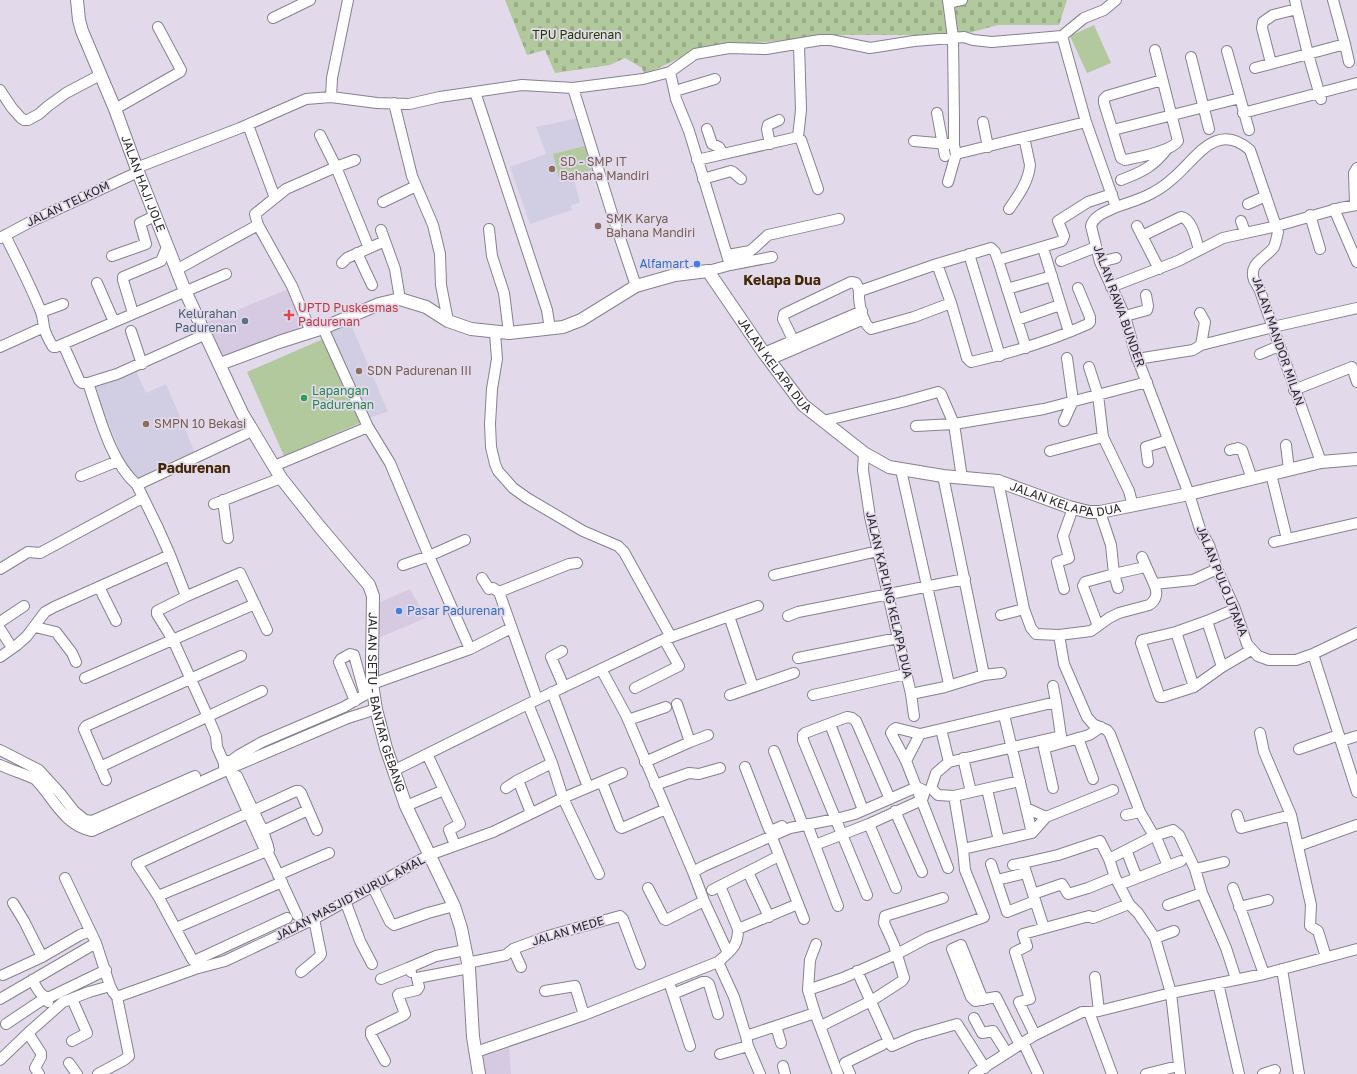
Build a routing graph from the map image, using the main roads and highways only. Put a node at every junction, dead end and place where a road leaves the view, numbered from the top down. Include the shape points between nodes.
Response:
1 (77, 0) edge
2 (220, 364) junction
3 (1357, 459) edge
4 (479, 1074) edge

1 - 2 main road, JALAN HAJI JOLE via 82,31 115,109 176,270
2 - 3 main road, JALAN KELAPA DUA via 323,328 379,304 400,299 426,307 448,321 471,329 509,333 563,327 581,320 636,286 675,275 708,271 803,405 864,453 888,467 998,482 1072,508 1100,512 1189,494 1321,462
2 - 4 main road, JALAN SETU - BANTAR GEBANG via 252,431 281,478 369,586 373,596 368,688 406,806 454,906 461,928 468,965

